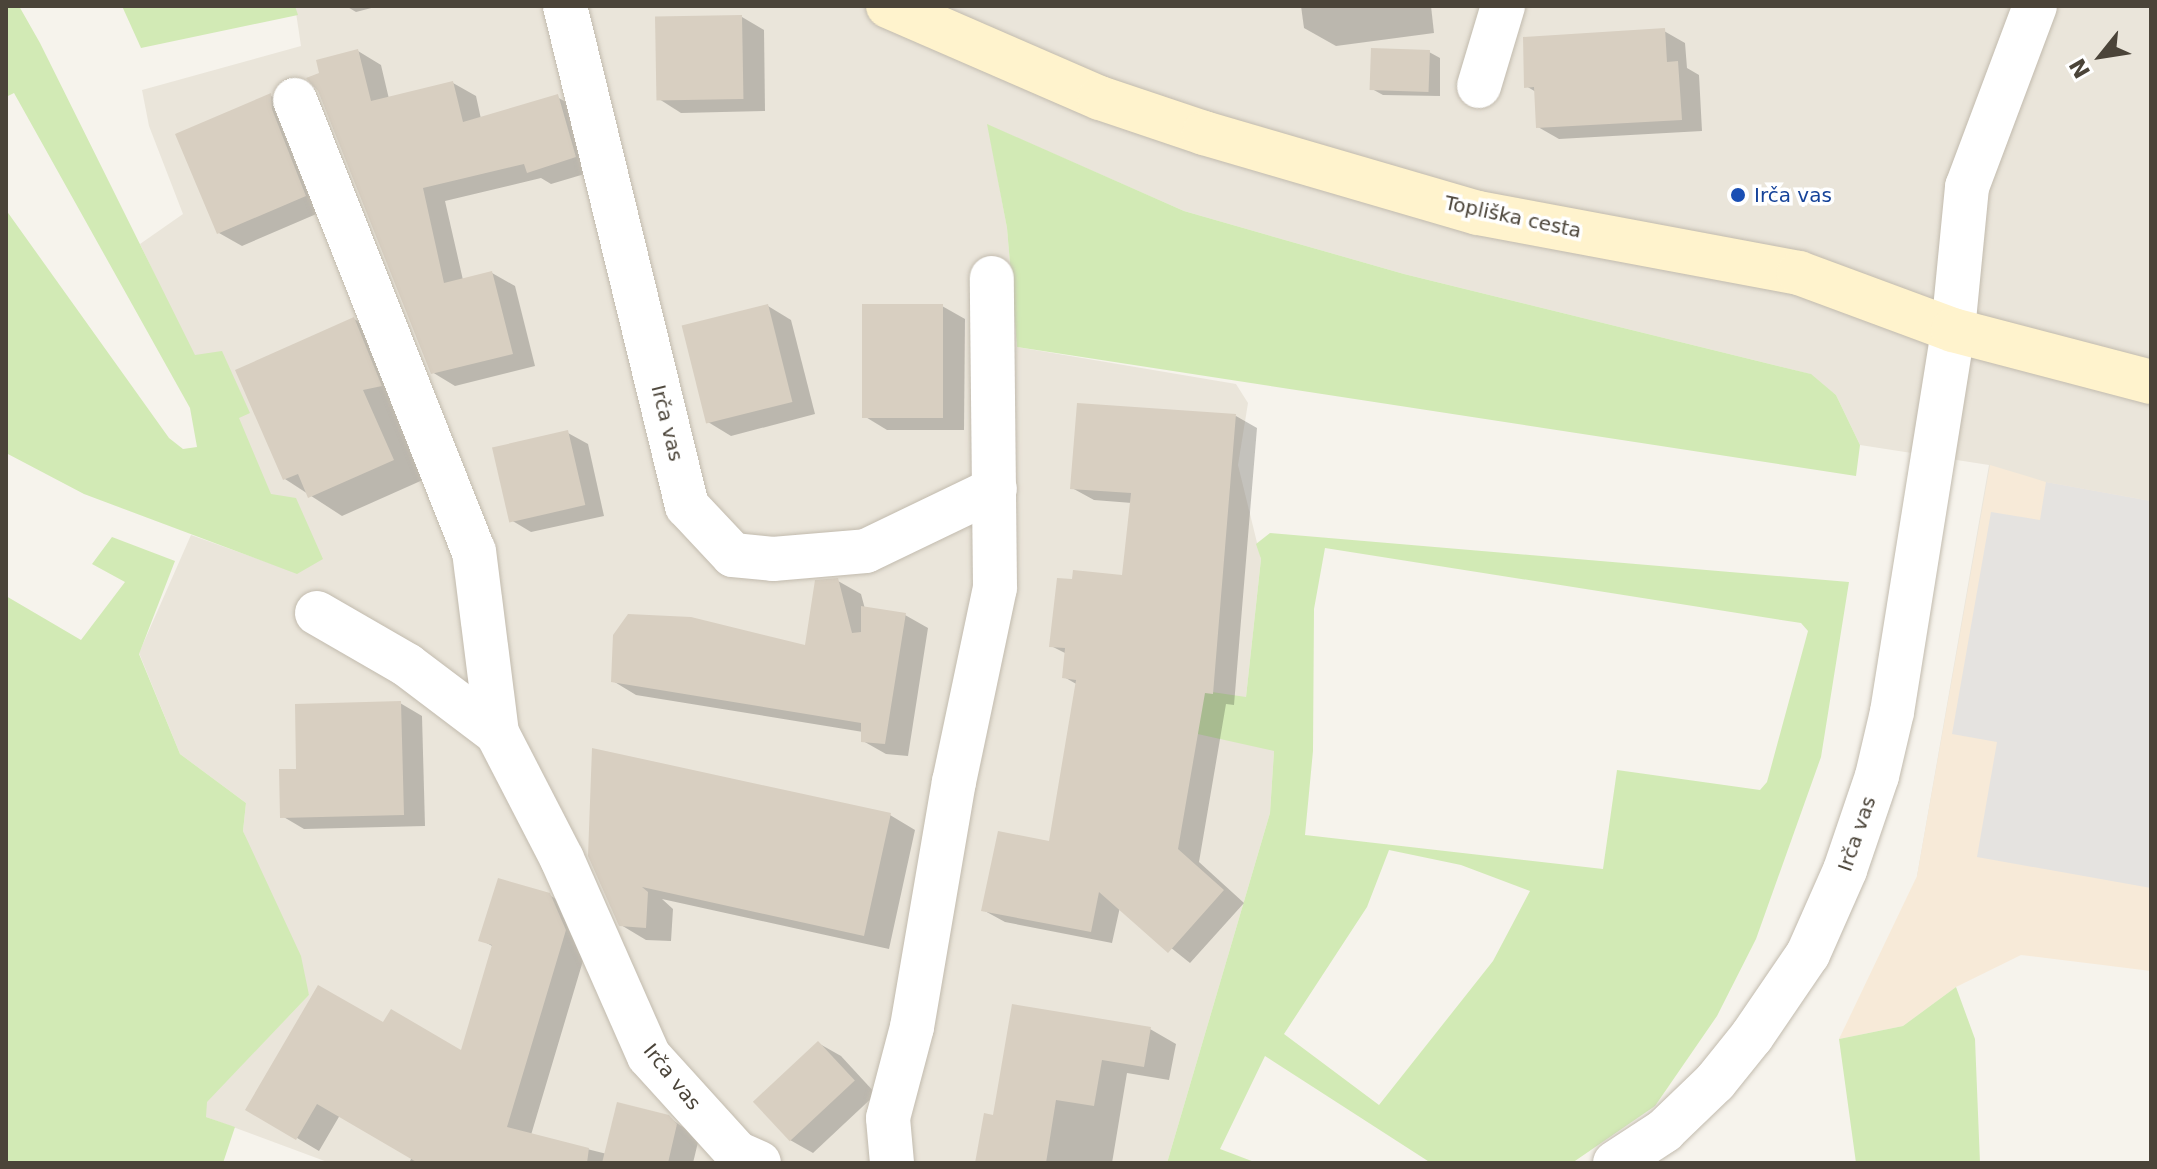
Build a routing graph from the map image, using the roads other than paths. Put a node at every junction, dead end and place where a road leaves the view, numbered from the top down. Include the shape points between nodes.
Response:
1 (565, 6) edge
2 (888, 6) edge
3 (1503, 6) edge
4 (2035, 6) edge
5 (1479, 86) dead end
6 (295, 100) dead end
7 (992, 278) dead end
8 (1953, 330) junction
9 (2151, 382) edge
10 (995, 489) junction
11 (317, 613) dead end
12 (497, 733) junction
13 (759, 1163) edge
14 (892, 1163) edge
15 (1615, 1163) edge

1 - 10 street, Irča vas via 687,506 733,555 773,559 866,551
2 - 8 main road, Topliška cesta via 1100,98 1204,133 1478,213 1799,273
3 - 5 street
4 - 8 street, Irča vas via 1967,187
6 - 12 street via 474,551
7 - 10 street
8 - 9 main road, Topliška cesta
8 - 15 street, Irča vas via 1892,712 1845,870 1808,954 1752,1036 1715,1082 1664,1131
10 - 14 street via 995,588 954,782 912,1027 888,1118
11 - 12 street, Irča vas via 407,665
12 - 13 street, Irča vas via 562,859 649,1056 737,1153

